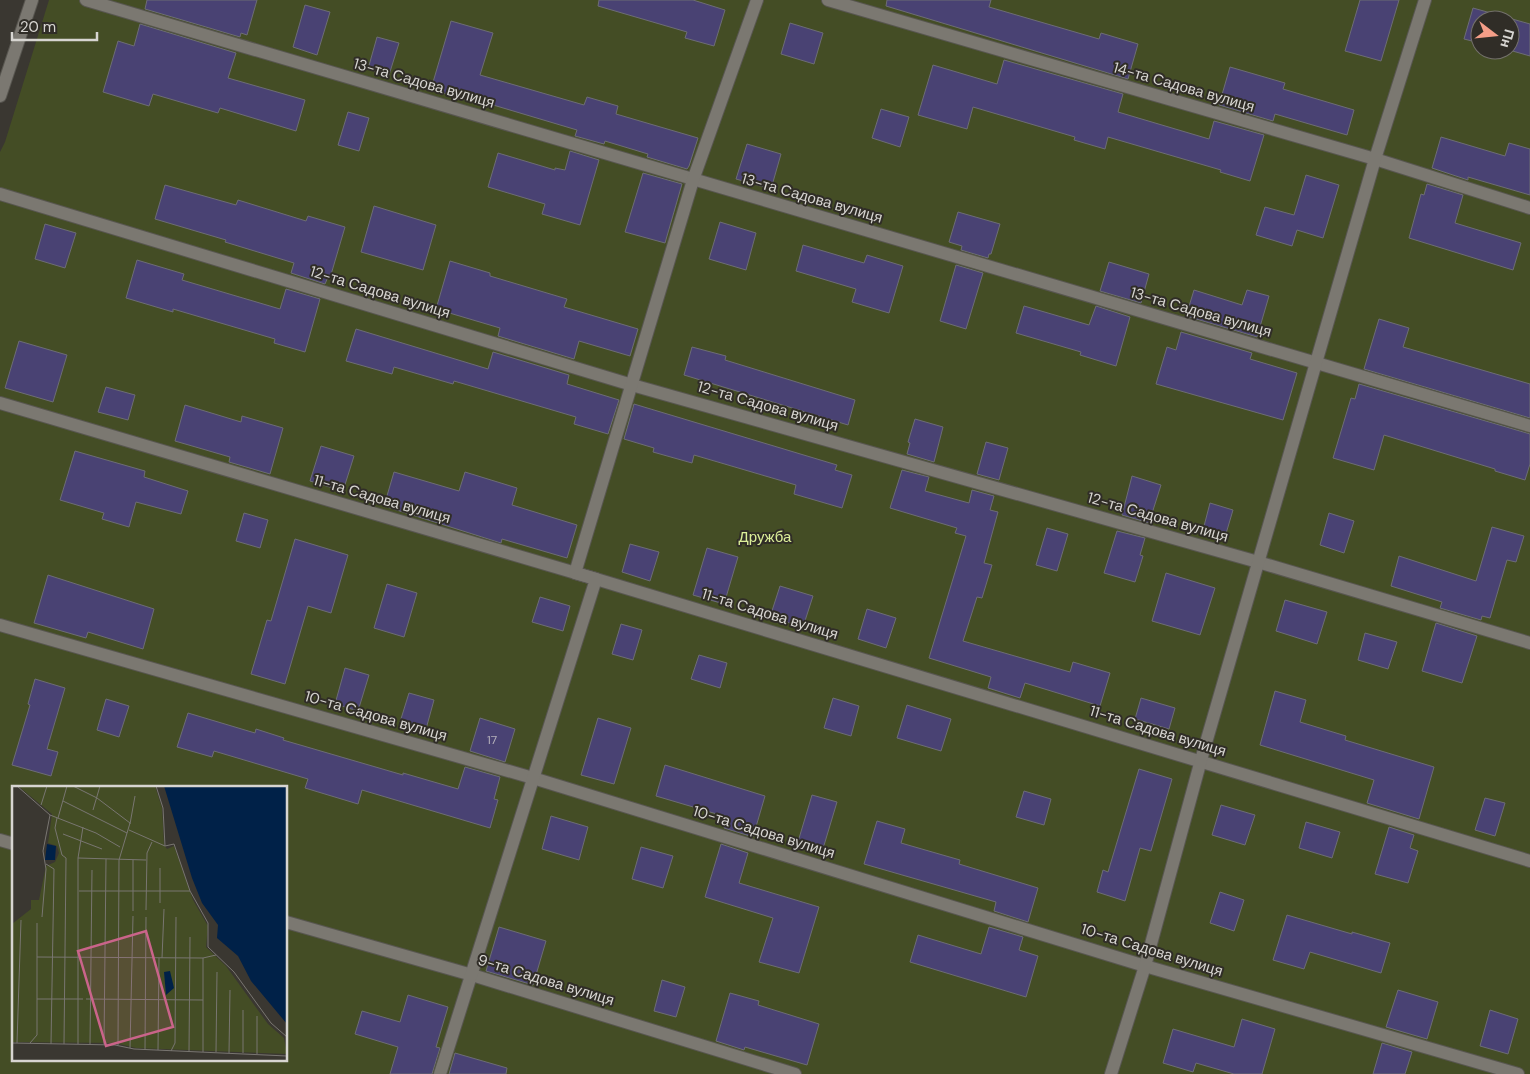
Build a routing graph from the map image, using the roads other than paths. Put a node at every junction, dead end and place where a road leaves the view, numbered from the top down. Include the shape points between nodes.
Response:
1 (32, 0) edge
2 (86, 0) edge
3 (757, 0) edge
4 (828, 0) edge
5 (1425, 0) edge
6 (0, 96) edge
7 (1374, 159) junction
8 (693, 180) junction
9 (0, 194) edge
10 (1530, 208) edge
11 (1315, 362) junction
12 (632, 385) junction
13 (0, 403) edge
14 (1530, 426) edge
15 (1258, 562) junction
16 (575, 573) junction
17 (596, 579) junction
18 (0, 624) edge
19 (1530, 643) edge
20 (1201, 760) junction
21 (533, 778) junction
22 (1530, 861) edge
23 (288, 923) edge
24 (1145, 966) junction
25 (472, 975) junction
26 (440, 1074) edge
27 (795, 1074) edge
28 (1111, 1074) edge
29 (1518, 1074) edge

1 - 6 street
2 - 8 street, 13-та Садова вулиця
3 - 8 street
4 - 7 street, 14-та Садова вулиця
5 - 7 street
7 - 10 street, 14-та Садова вулиця
7 - 11 street
8 - 11 street, 13-та Садова вулиця
8 - 12 street
9 - 12 street, 12-та Садова вулиця
11 - 14 street, 13-та Садова вулиця
11 - 15 street
12 - 15 street, 12-та Садова вулиця
12 - 16 street
13 - 16 street, 11-та Садова вулиця
15 - 19 street, 12-та Садова вулиця
15 - 20 street
16 - 17 street, 11-та Садова вулиця
17 - 20 street, 11-та Садова вулиця
17 - 21 street
18 - 21 street, 10-та Садова вулиця
20 - 22 street, 11-та Садова вулиця
20 - 24 street
21 - 24 street, 10-та Садова вулиця
21 - 25 street
23 - 25 street, 9-та Садова вулиця
24 - 28 street
24 - 29 street, 10-та Садова вулиця
25 - 26 street
25 - 27 street, 9-та Садова вулиця

